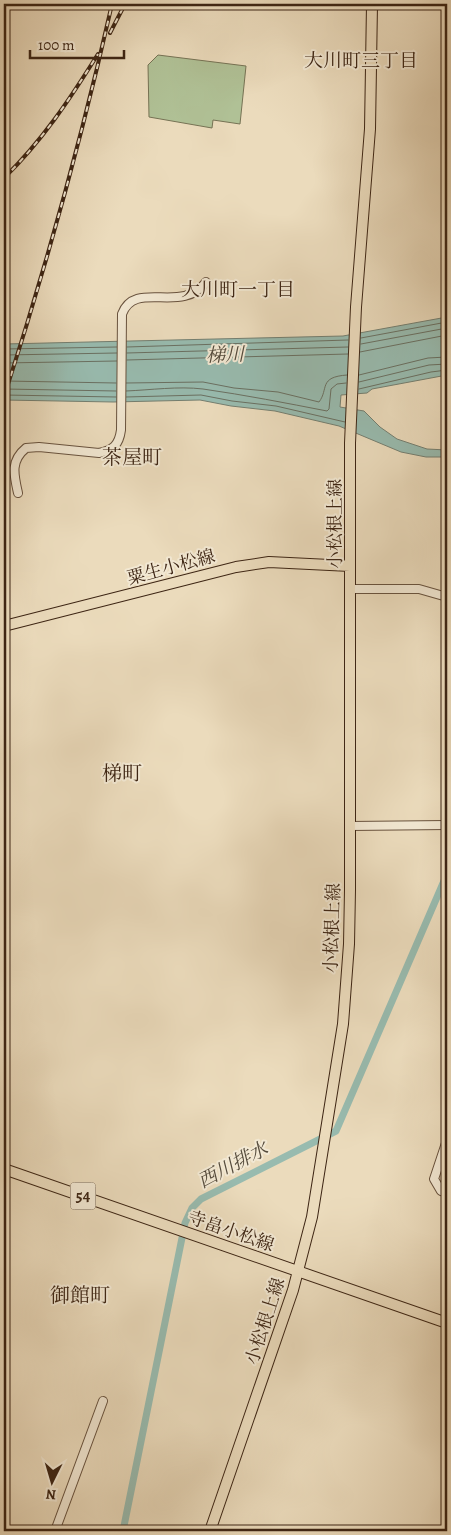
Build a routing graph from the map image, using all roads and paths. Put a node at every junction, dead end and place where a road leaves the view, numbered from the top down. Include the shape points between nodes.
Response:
1 (372, 4) edge
2 (206, 282) dead end
3 (18, 493) dead end
4 (350, 566) junction
5 (351, 589) junction
6 (447, 597) edge
7 (4, 626) edge
8 (447, 825) edge
9 (350, 826) junction
10 (447, 1140) edge
11 (4, 1169) edge
12 (447, 1194) edge
13 (298, 1272) junction
14 (447, 1322) edge
15 (103, 1401) dead end
16 (213, 1529) edge
17 (55, 1531) edge

1 - 4 main road, 小松根上線 via 370,129 356,307 350,443
2 - 3 street via 195,294 176,298 144,297 129,302 121,318 121,430 117,444 109,451 99,453 26,448 15,461
4 - 5 main road, 小松根上線
4 - 7 main road, 粟生小松線 via 269,562 236,567
5 - 6 street via 419,589
5 - 9 main road, 小松根上線
8 - 9 street
9 - 13 main road, 小松根上線 via 343,1024 312,1217
10 - 12 street via 434,1179 440,1191
11 - 13 main road, 寺畠小松線 / 54
13 - 14 main road, 寺畠小松線 / 54
13 - 16 main road, 小松根上線
15 - 17 street

